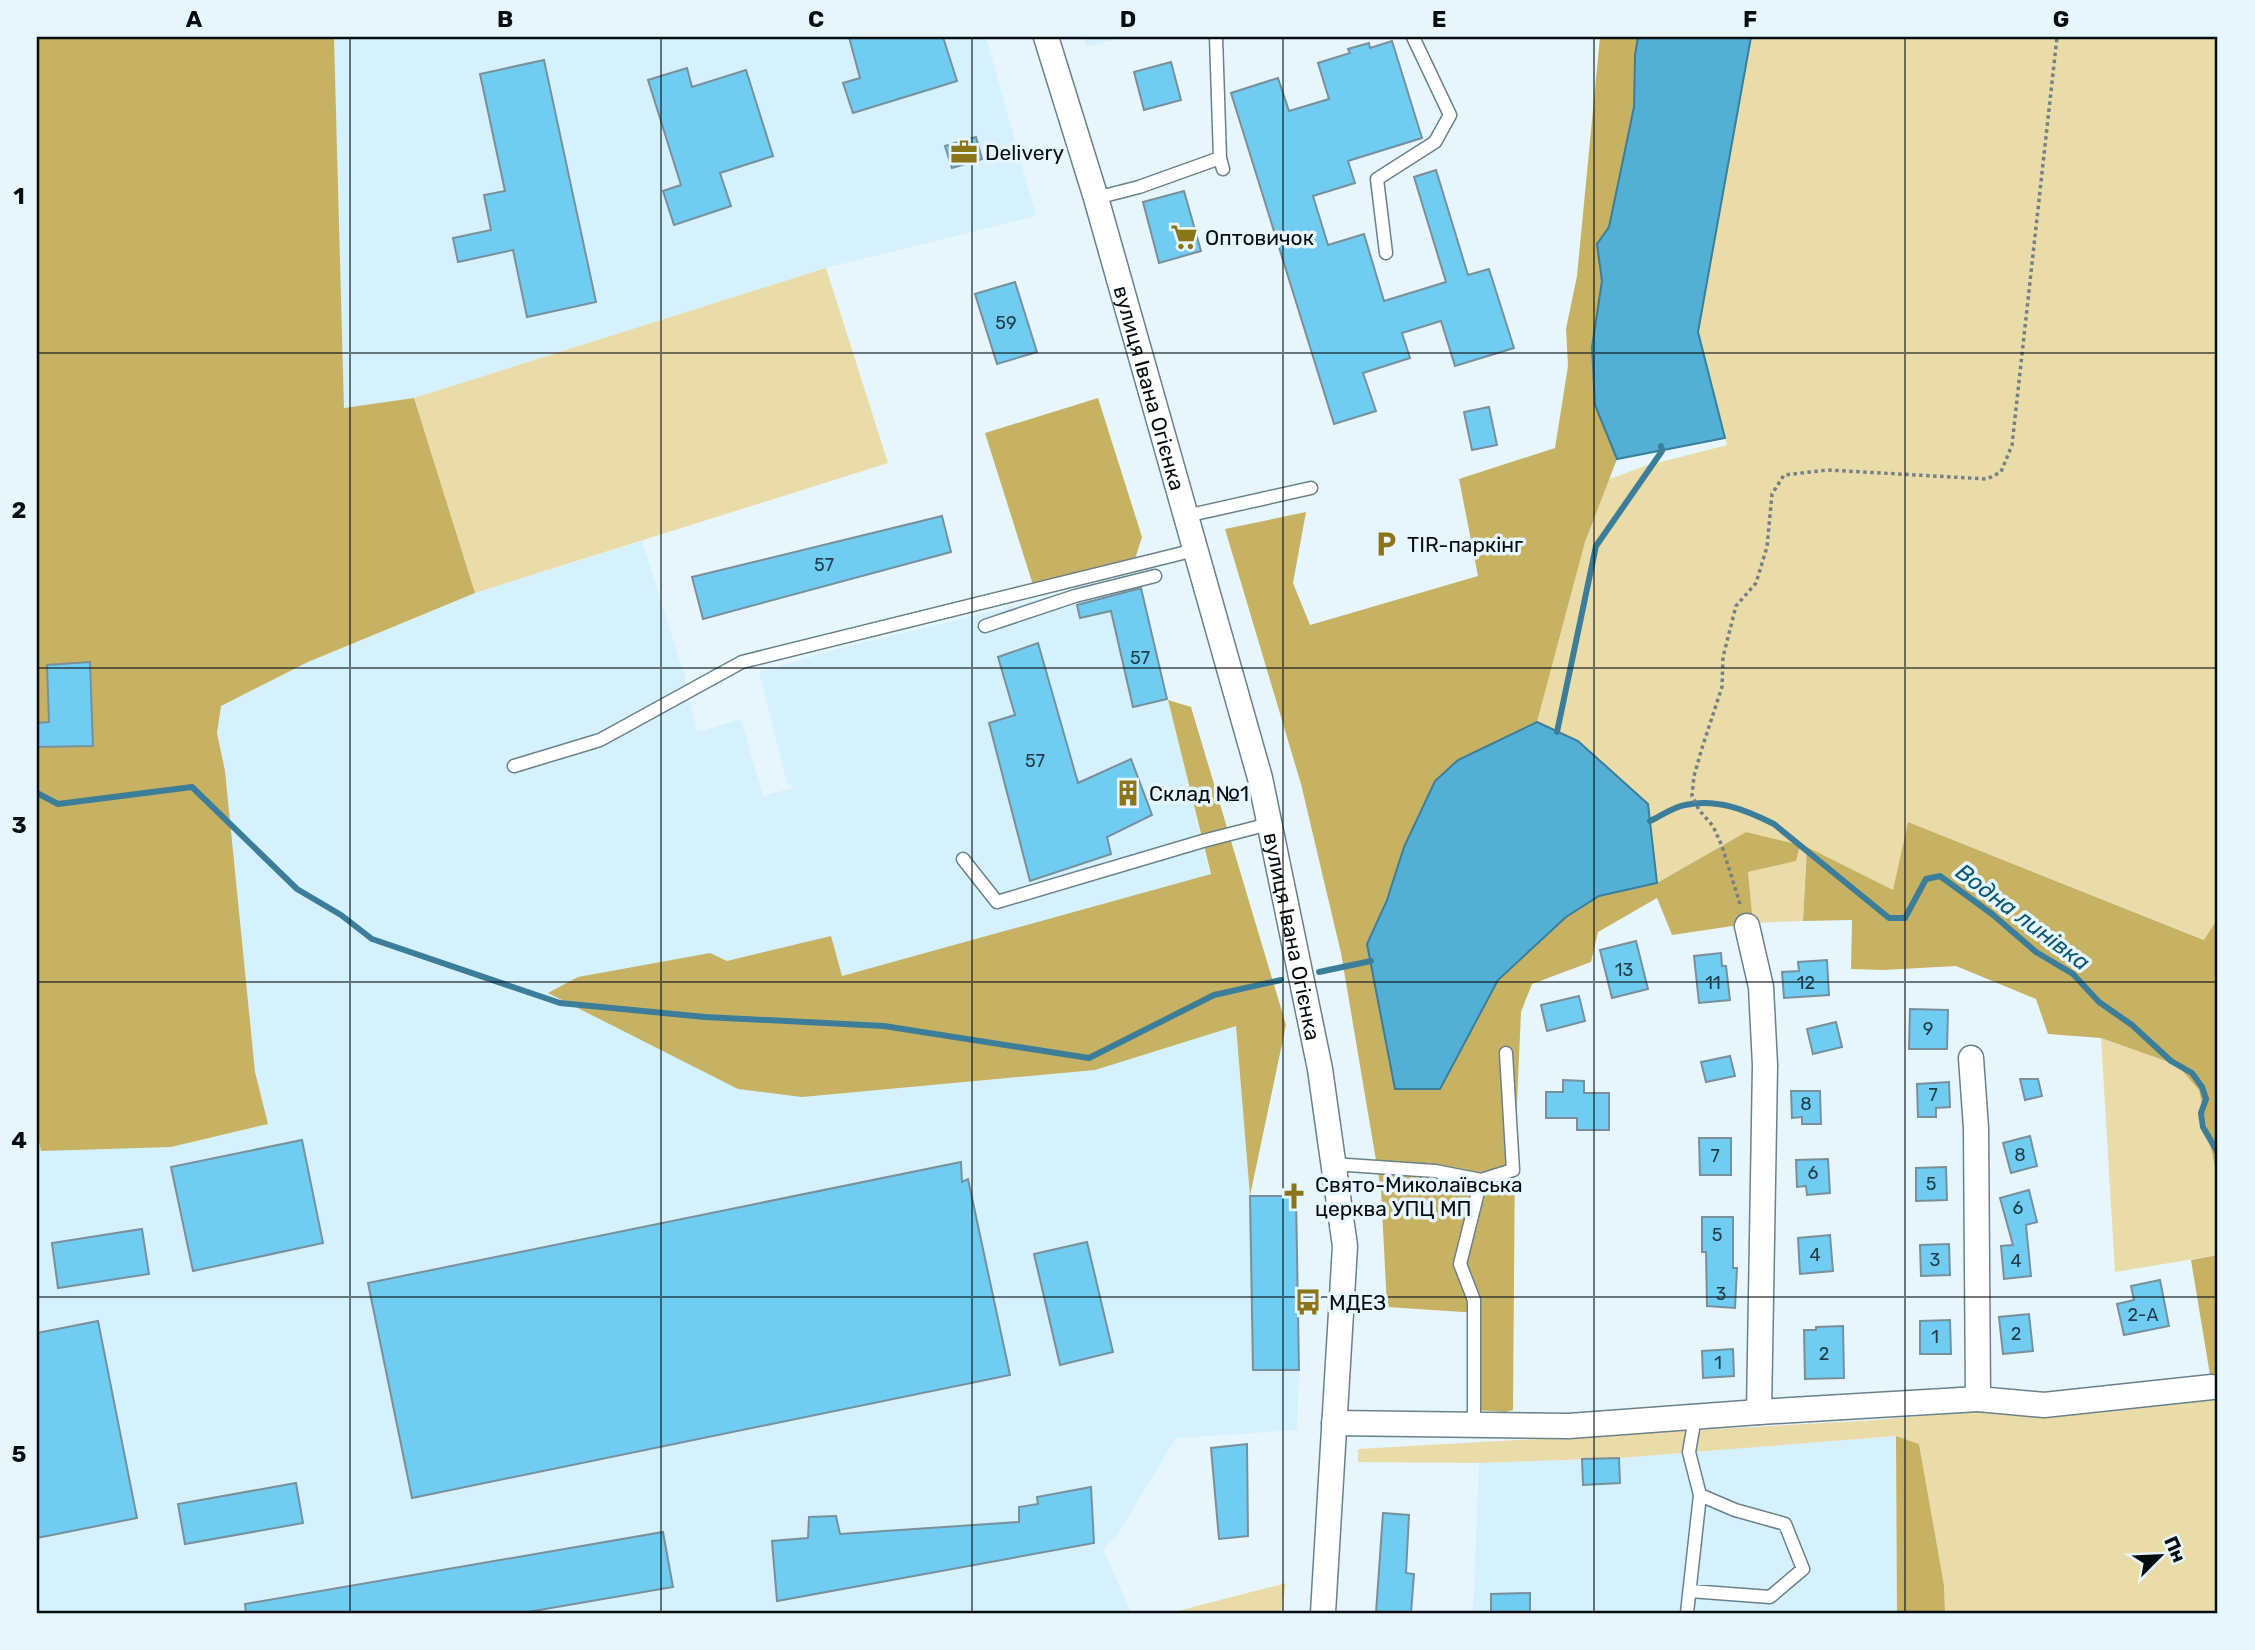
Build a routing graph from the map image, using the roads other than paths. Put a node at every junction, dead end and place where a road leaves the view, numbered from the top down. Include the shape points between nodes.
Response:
1 (1046, 37) edge
2 (1216, 37) edge
3 (1413, 37) edge
4 (1096, 198) junction
5 (1387, 253) dead end
6 (1311, 488) dead end
7 (1186, 516) junction
8 (1195, 550) junction
9 (1156, 576) dead end
10 (985, 626) dead end
11 (514, 765) dead end
12 (1269, 824) junction
13 (963, 859) dead end
14 (1747, 926) road end
15 (1506, 1053) dead end
16 (1971, 1058) dead end
17 (1333, 1164) junction
18 (1481, 1180) junction
19 (2212, 1387) dead end
20 (1978, 1399) junction
21 (1759, 1412) junction
22 (1695, 1418) junction
23 (1334, 1423) junction
24 (1474, 1425) junction
25 (1700, 1495) junction
26 (1690, 1591) junction
27 (1323, 1613) edge
28 (1687, 1613) edge

1 - 4 street, вулиця Івана Огієнка
2 - 4 lane via 1222,164
3 - 5 lane via 1450,115 1435,142 1377,179
4 - 7 street, вулиця Івана Огієнка
6 - 7 lane
7 - 8 street, вулиця Івана Огієнка
8 - 11 lane via 742,662 600,740
8 - 12 street, вулиця Івана Огієнка
9 - 10 lane via 1075,596
12 - 13 lane via 996,902
12 - 17 street, вулиця Івана Огієнка via 1320,1069
14 - 21 street via 1761,987 1765,1065
15 - 18 lane via 1513,1170
16 - 20 street via 1976,1128
17 - 18 lane via 1435,1171
17 - 23 street, вулиця Івана Огієнка via 1345,1246
18 - 24 lane via 1460,1264 1474,1300
19 - 20 street via 2043,1405
20 - 21 street
21 - 22 street
22 - 24 street via 1569,1426
22 - 25 lane via 1689,1452
23 - 24 street
23 - 27 street, вулиця Івана Огієнка
25 - 26 lane
25 - 26 lane via 1785,1524 1803,1569 1770,1597
26 - 28 lane

